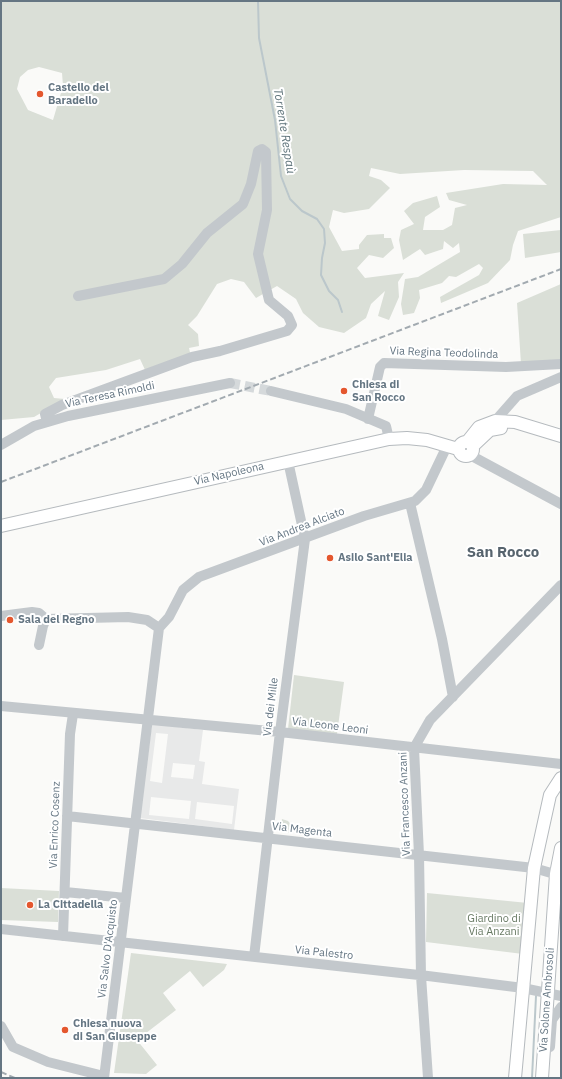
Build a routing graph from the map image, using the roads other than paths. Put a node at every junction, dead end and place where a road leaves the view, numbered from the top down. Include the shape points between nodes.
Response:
1 (78, 296) dead end
2 (561, 364) edge
3 (561, 377) edge
4 (230, 383) tunnel mouth
5 (271, 391) tunnel mouth
6 (368, 418) junction
7 (495, 421) junction
8 (47, 422) junction
9 (561, 436) edge
10 (389, 439) junction
11 (561, 443) edge
12 (1, 444) edge
13 (465, 449) junction
14 (288, 461) junction
15 (410, 503) junction
16 (561, 504) edge
17 (1, 526) edge
18 (305, 539) junction
19 (561, 585) edge
20 (1, 616) edge
21 (46, 619) junction
22 (159, 628) junction
23 (39, 645) dead end
24 (453, 697) junction
25 (1, 706) edge
26 (49, 711) junction
27 (73, 714) junction
28 (148, 719) junction
29 (280, 732) junction
30 (70, 734) junction
31 (414, 748) junction
32 (561, 764) edge
33 (561, 778) edge
34 (67, 816) junction
35 (136, 824) junction
36 (269, 837) junction
37 (561, 848) edge
38 (419, 855) junction
39 (534, 868) junction
40 (558, 875) edge
41 (65, 892) junction
42 (126, 898) junction
43 (1, 929) edge
44 (63, 936) junction
45 (122, 944) junction
46 (254, 957) junction
47 (421, 976) junction
48 (526, 988) junction
49 (544, 992) junction
50 (561, 996) edge
51 (561, 1007) edge
52 (1, 1026) edge
53 (104, 1077) edge
54 (428, 1078) edge
55 (515, 1078) edge
56 (543, 1078) edge

1 - 8 street via 164,279 182,264 207,233 243,204 251,184 258,151 262,149 266,152 266,210 258,254 270,300 288,316 292,325 287,331 220,352 192,357 62,405 45,414
2 - 6 street, Via Regina Teodolinda via 506,367 384,363 380,367
3 - 7 street via 517,396
4 - 8 street, Via Teresa Rimoldi
5 - 6 street via 346,409
6 - 10 street via 386,426
7 - 9 main road via 515,422
7 - 13 main road via 479,427
8 - 12 street, Via Teresa Rimoldi via 34,426
10 - 13 main road, Via Napoleona via 427,440
10 - 14 main road, Via Napoleona
11 - 13 main road via 534,434 500,428 490,430
13 - 15 street, Via Andrea Alciato via 423,495
13 - 16 street
14 - 17 main road, Via Napoleona
14 - 18 street, Via dei Mille
15 - 18 street, Via Andrea Alciato via 364,516
15 - 24 street
18 - 22 street, Via Andrea Alciato via 193,580 183,590 169,617
18 - 29 street, Via dei Mille
19 - 24 street, Via Francesco Anzani
20 - 21 street via 32,612 39,613
21 - 22 street via 128,617 146,620
21 - 23 street
22 - 28 street, Via Salvo D'Acquisto
24 - 31 street, Via Francesco Anzani via 430,720
25 - 26 street, Via Leone Leoni
26 - 27 street, Via Leone Leoni
26 - 30 street via 64,722
27 - 28 street, Via Leone Leoni
27 - 30 street, Via Enrico Cosenz
28 - 29 street, Via Leone Leoni
28 - 35 street, Via Salvo D'Acquisto
29 - 31 street, Via Leone Leoni
29 - 36 street, Via dei Mille
30 - 34 street, Via Enrico Cosenz
31 - 32 street, Via Leone Leoni
31 - 38 street, Via Francesco Anzani
33 - 39 main road via 550,795
34 - 35 street, Via Magenta
34 - 41 street, Via Enrico Cosenz
35 - 36 street, Via Magenta
35 - 42 street, Via Salvo D'Acquisto
36 - 38 street, Via Magenta via 344,842
36 - 46 street, Via dei Mille
37 - 40 main road, Via Solone Ambrosoli
38 - 39 street, Via Magenta
38 - 47 street, Via Francesco Anzani
39 - 40 street, Via Magenta
39 - 48 main road
40 - 49 main road, Via Solone Ambrosoli
41 - 42 street
41 - 44 street, Via Enrico Cosenz
42 - 45 street, Via Salvo D'Acquisto
43 - 44 street, Via Palestro
44 - 45 street, Via Palestro
45 - 46 street, Via Palestro
45 - 53 street, Via Salvo D'Acquisto
46 - 47 street, Via Palestro
47 - 48 street, Via Palestro
47 - 54 street, Via Francesco Anzani
48 - 49 street, Via Palestro
48 - 55 main road
49 - 50 street, Via Palestro
49 - 56 main road, Via Solone Ambrosoli
51 - 56 street via 552,1020 547,1073
52 - 53 street via 13,1047 48,1062

